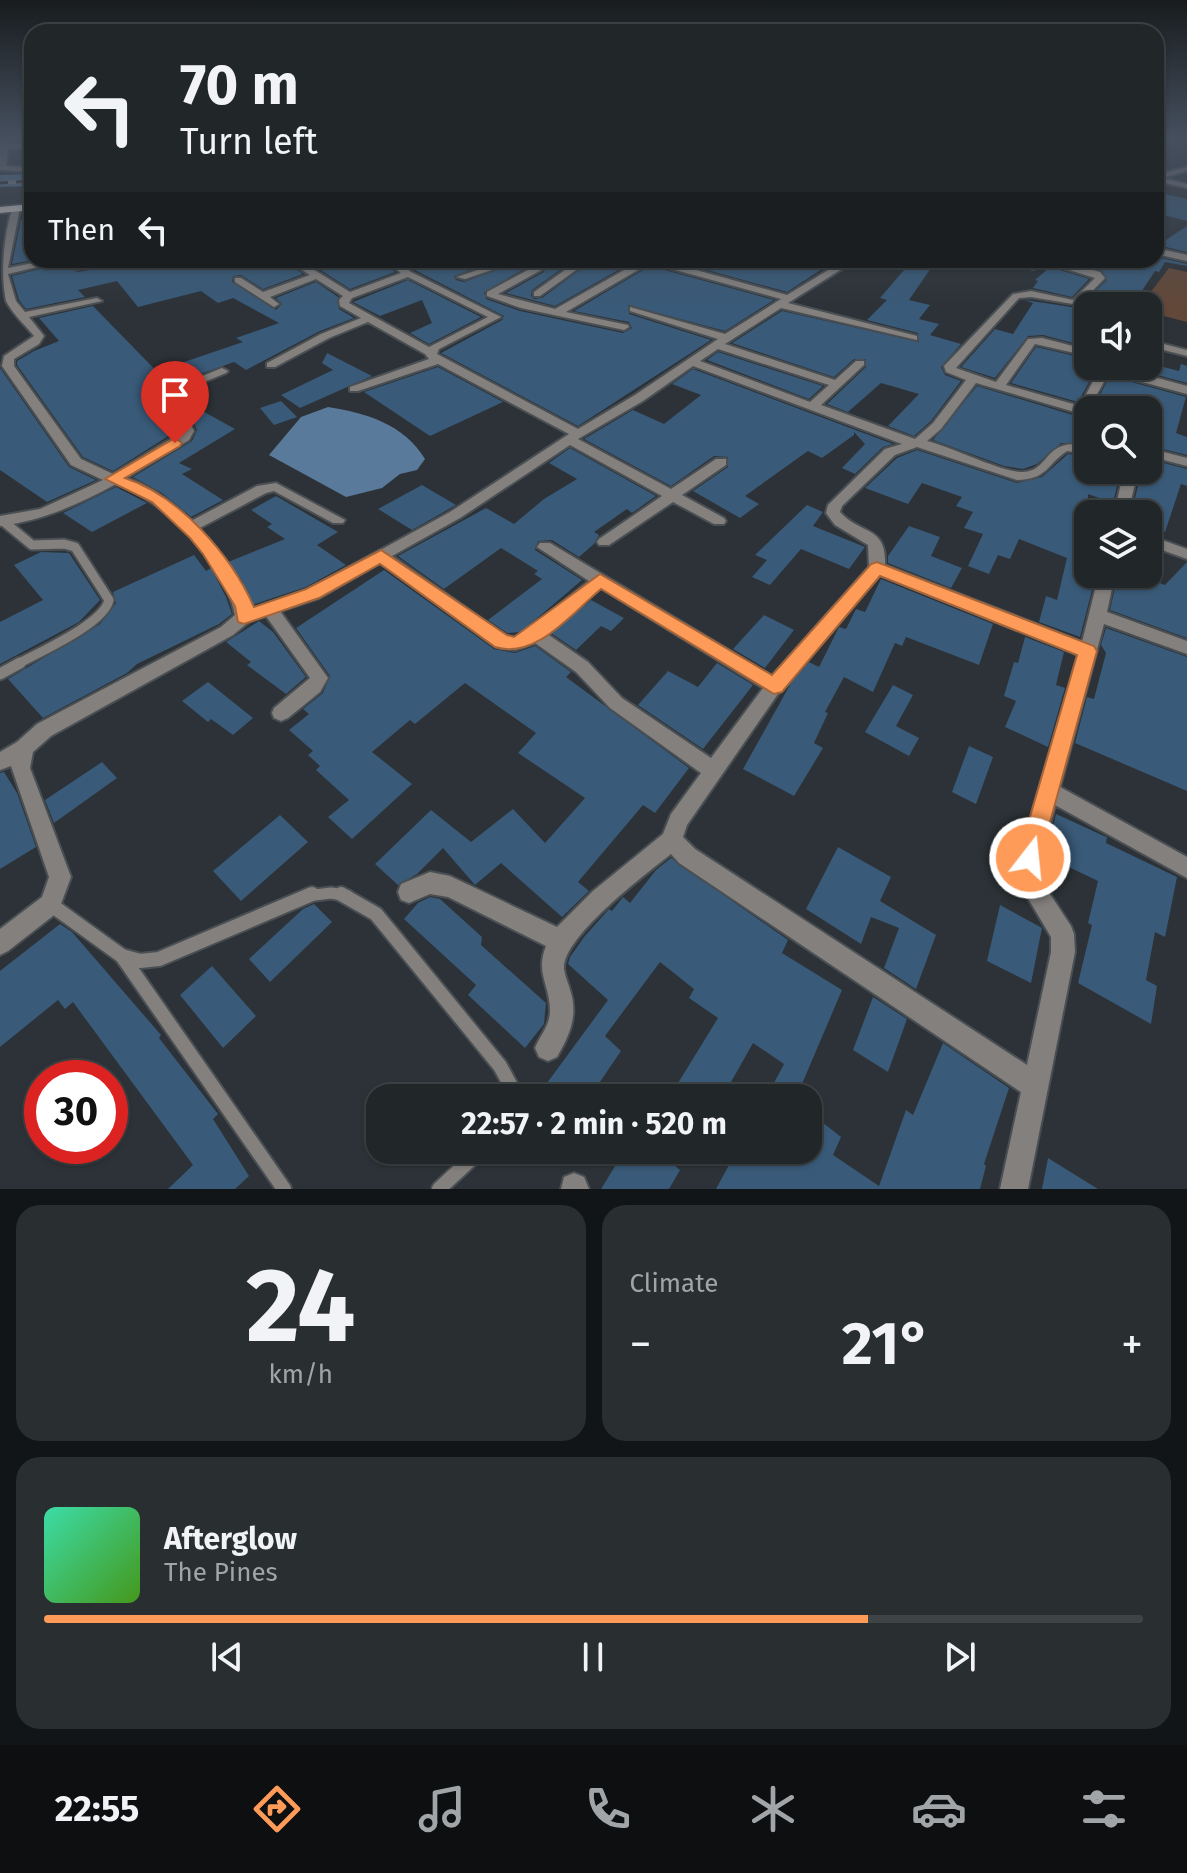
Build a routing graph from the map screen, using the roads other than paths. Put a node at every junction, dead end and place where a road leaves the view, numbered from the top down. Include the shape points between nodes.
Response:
1 (16, 208) edge
2 (1164, 253) edge
3 (1187, 258) edge
4 (24, 268) edge
5 (304, 268) edge
6 (400, 268) edge
7 (491, 268) edge
8 (538, 268) edge
9 (543, 268) edge
10 (573, 268) edge
11 (636, 268) edge
12 (684, 268) edge
13 (838, 268) edge
14 (1077, 268) edge
15 (3, 272) junction
16 (408, 274) junction
17 (563, 275) junction
18 (317, 276) junction
19 (462, 277) dead end
20 (238, 280) dead end
21 (537, 294) dead end
22 (262, 296) junction
23 (349, 296) junction
24 (97, 301) dead end
25 (783, 301) junction
26 (6, 302) edge
27 (274, 304) dead end
28 (634, 309) dead end
29 (558, 312) junction
30 (25, 315) junction
31 (369, 318) junction
32 (624, 327) dead end
33 (913, 338) dead end
34 (722, 341) junction
35 (1162, 347) edge
36 (1074, 350) edge
37 (1187, 353) edge
38 (434, 356) junction
39 (4, 360) edge
40 (693, 362) junction
41 (860, 363) dead end
42 (271, 365) dead end
43 (222, 371) dead end
44 (973, 379) junction
45 (1152, 380) edge
46 (837, 384) junction
47 (1000, 385) junction
48 (354, 389) dead end
49 (1187, 390) edge
50 (814, 405) junction
51 (1074, 412) edge
52 (574, 437) junction
53 (919, 442) junction
54 (1074, 446) edge
55 (1162, 456) edge
56 (721, 462) dead end
57 (1187, 462) edge
58 (113, 479) junction
59 (672, 496) junction
60 (338, 520) dead end
61 (2, 521) edge
62 (719, 521) dead end
63 (189, 528) junction
64 (604, 542) dead end
65 (1162, 545) edge
66 (545, 547) dead end
67 (1187, 554) edge
68 (381, 556) junction
69 (877, 568) junction
70 (600, 580) junction
71 (1104, 588) edge
72 (271, 610) junction
73 (1098, 615) junction
74 (244, 617) junction
75 (535, 634) junction
76 (1187, 648) edge
77 (1087, 651) junction
78 (0, 674) edge
79 (774, 686) junction
80 (281, 713) dead end
81 (24, 748) junction
82 (0, 762) edge
83 (714, 771) junction
84 (1049, 791) junction
85 (672, 840) junction
86 (1187, 868) edge
87 (409, 892) dead end
88 (50, 904) junction
89 (561, 941) junction
90 (0, 943) edge
91 (122, 956) junction
92 (548, 1048) dead end
93 (510, 1084) edge
94 (1034, 1085) junction
95 (466, 1164) edge
96 (284, 1189) edge
97 (439, 1189) edge
98 (1014, 1189) edge

1 - 15 street
2 - 3 street
4 - 15 street
5 - 18 street
6 - 16 street
7 - 19 street
8 - 29 street via 490,294
9 - 17 street
10 - 17 street
11 - 29 street
12 - 25 street
13 - 25 street
14 - 44 street via 1100,278 1075,303 1035,293 1016,296 950,366
15 - 26 street
16 - 23 street
16 - 38 street via 496,317
17 - 21 street
18 - 22 street
18 - 23 street
20 - 22 street
22 - 27 street
23 - 31 street via 344,304
24 - 30 street
25 - 33 street
25 - 34 street
26 - 30 street
28 - 34 street
29 - 32 street
30 - 39 street via 39,336
31 - 38 street
31 - 42 street
34 - 40 street
34 - 46 street
35 - 37 street
36 - 47 street via 1032,341
38 - 48 street
38 - 52 street
39 - 58 street via 76,462 90,473
40 - 50 street
40 - 52 street
41 - 46 street
43 - 58 street via 172,391 188,431
44 - 47 street
44 - 53 street
45 - 49 street
46 - 50 street
47 - 51 street
50 - 53 street
52 - 59 street
52 - 68 street via 476,503
53 - 54 street via 1029,477 1039,474 1060,447
53 - 69 street via 890,452 835,505 837,520 876,542
55 - 57 street
56 - 59 street
58 - 61 street via 24,520
58 - 63 street via 158,498
59 - 62 street
59 - 64 street
60 - 63 street via 276,487 262,489
61 - 78 lane via 32,545 75,547 109,600 107,610 95,620
63 - 74 street via 210,550 244,605
65 - 67 street
66 - 70 street
68 - 72 street via 313,594
68 - 75 street via 502,642 515,644
69 - 77 street
69 - 79 street
70 - 75 street
70 - 79 street
71 - 73 street
72 - 74 street
72 - 80 street via 319,678
73 - 76 street
73 - 77 street
74 - 81 street via 44,730
75 - 83 street via 582,667 616,703
77 - 84 street
79 - 83 street
81 - 82 street
81 - 88 street via 20,768 60,877
83 - 85 street via 678,821
84 - 86 street
84 - 94 street via 1027,878 1063,934 1063,952
85 - 89 street via 587,911
85 - 94 street via 687,856
87 - 89 street via 430,883 450,887
88 - 90 street
88 - 91 lane
89 - 92 street via 551,966 564,1009
91 - 93 lane via 159,959 311,894 337,891 357,898 376,914
91 - 96 lane
94 - 98 street
95 - 97 lane

